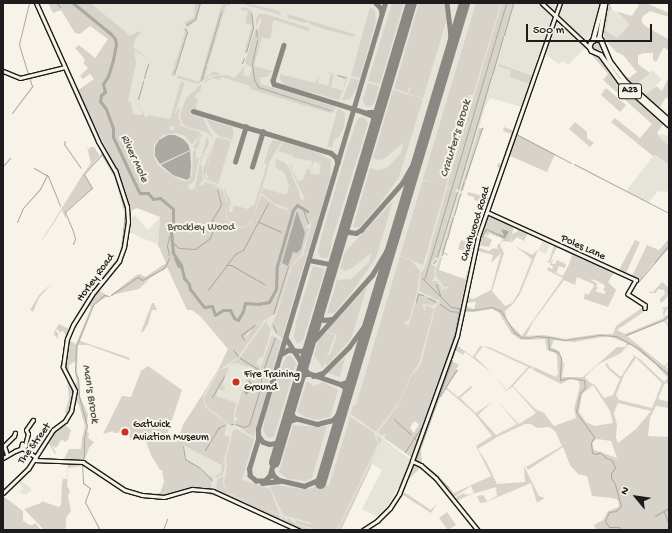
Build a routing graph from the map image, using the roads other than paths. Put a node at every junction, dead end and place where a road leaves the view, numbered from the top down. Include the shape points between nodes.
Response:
1 (36, 3) edge
2 (542, 3) edge
3 (560, 3) edge
4 (604, 3) edge
5 (556, 15) junction
6 (592, 42) junction
7 (585, 43) junction
8 (603, 44) junction
9 (591, 50) junction
10 (596, 53) junction
11 (65, 68) junction
12 (3, 70) edge
13 (669, 120) edge
14 (669, 125) edge
15 (487, 212) junction
16 (645, 308) dead end
17 (33, 420) dead end
18 (63, 422) joint
19 (15, 433) dead end
20 (25, 447) junction
21 (7, 455) junction
22 (3, 458) edge
23 (35, 459) junction
24 (412, 461) junction
25 (3, 493) edge
26 (298, 530) edge
27 (363, 530) edge
28 (478, 530) edge

1 - 11 street, Horley Road
2 - 5 street
3 - 5 street, Charlwood Road
4 - 6 main road, A23
4 - 8 main road, A23 via 600,34
5 - 7 street
5 - 15 street, Charlwood Road
6 - 7 street
6 - 8 main road via 598,40
6 - 9 main road
7 - 9 street
8 - 10 main road via 601,51
8 - 13 main road, A23 via 610,61 620,75
9 - 10 main road
10 - 14 main road, A23 via 601,55 620,81
11 - 12 street via 20,78
11 - 18 street, Horley Road via 99,144 115,171 128,216 122,256 80,314 67,340 63,369 76,397 72,411
15 - 16 street, Poles Lane via 636,280 628,294 645,305
15 - 24 street, Charlwood Road via 476,246 454,346
17 - 20 street via 26,428 28,434
18 - 23 street, The Street via 53,430
19 - 21 street via 3,448
20 - 21 street
20 - 23 street
21 - 22 street
23 - 25 street, The Street
23 - 26 street via 83,462 124,490 142,495 162,497 191,490 213,491
24 - 27 street, Charlwood Road via 390,509 378,521
24 - 28 street via 436,478

